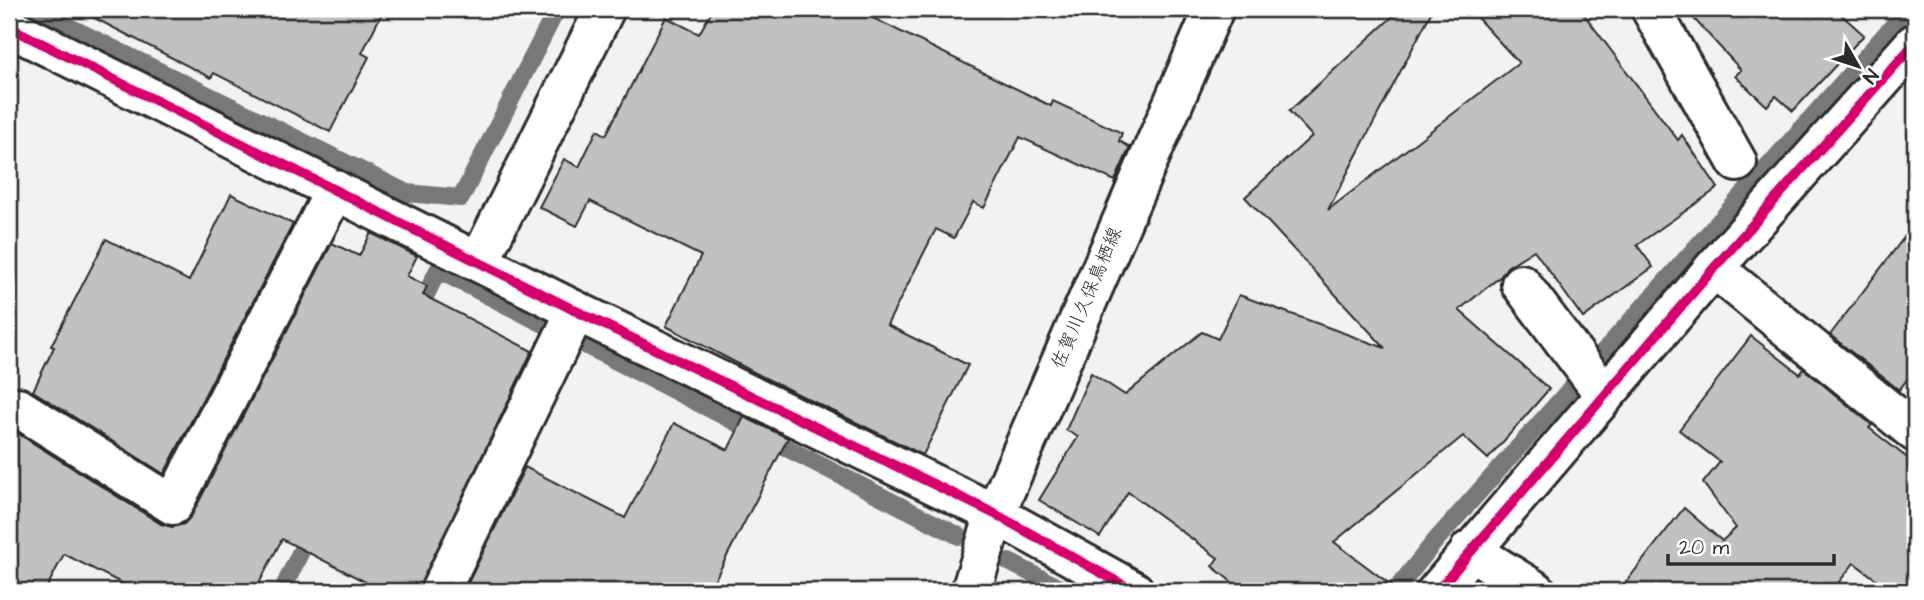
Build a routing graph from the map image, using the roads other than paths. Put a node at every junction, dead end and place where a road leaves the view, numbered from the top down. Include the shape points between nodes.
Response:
1 (605, 9) edge
2 (1214, 9) edge
3 (1651, 9) edge
4 (9, 27) edge
5 (1915, 43) edge
6 (1737, 162) dead end
7 (335, 190) junction
8 (479, 262) junction
9 (1714, 268) junction
10 (1521, 284) dead end
11 (576, 311) junction
12 (1604, 394) junction
13 (17, 407) dead end
14 (1915, 432) edge
15 (995, 514) junction
16 (1470, 550) junction
17 (440, 591) edge
18 (971, 591) edge
19 (1134, 591) edge
20 (1437, 591) edge
21 (1536, 591) edge

1 - 8 street
2 - 15 street, 佐賀川久保鳥栖線
3 - 6 street
4 - 7 street
5 - 9 street
7 - 8 street
7 - 13 street via 173,505
8 - 11 street
9 - 12 street
9 - 14 street
10 - 12 street
11 - 15 street
11 - 17 street
12 - 16 street
15 - 18 street, 佐賀川久保鳥栖線
15 - 19 street
16 - 20 street
16 - 21 street

